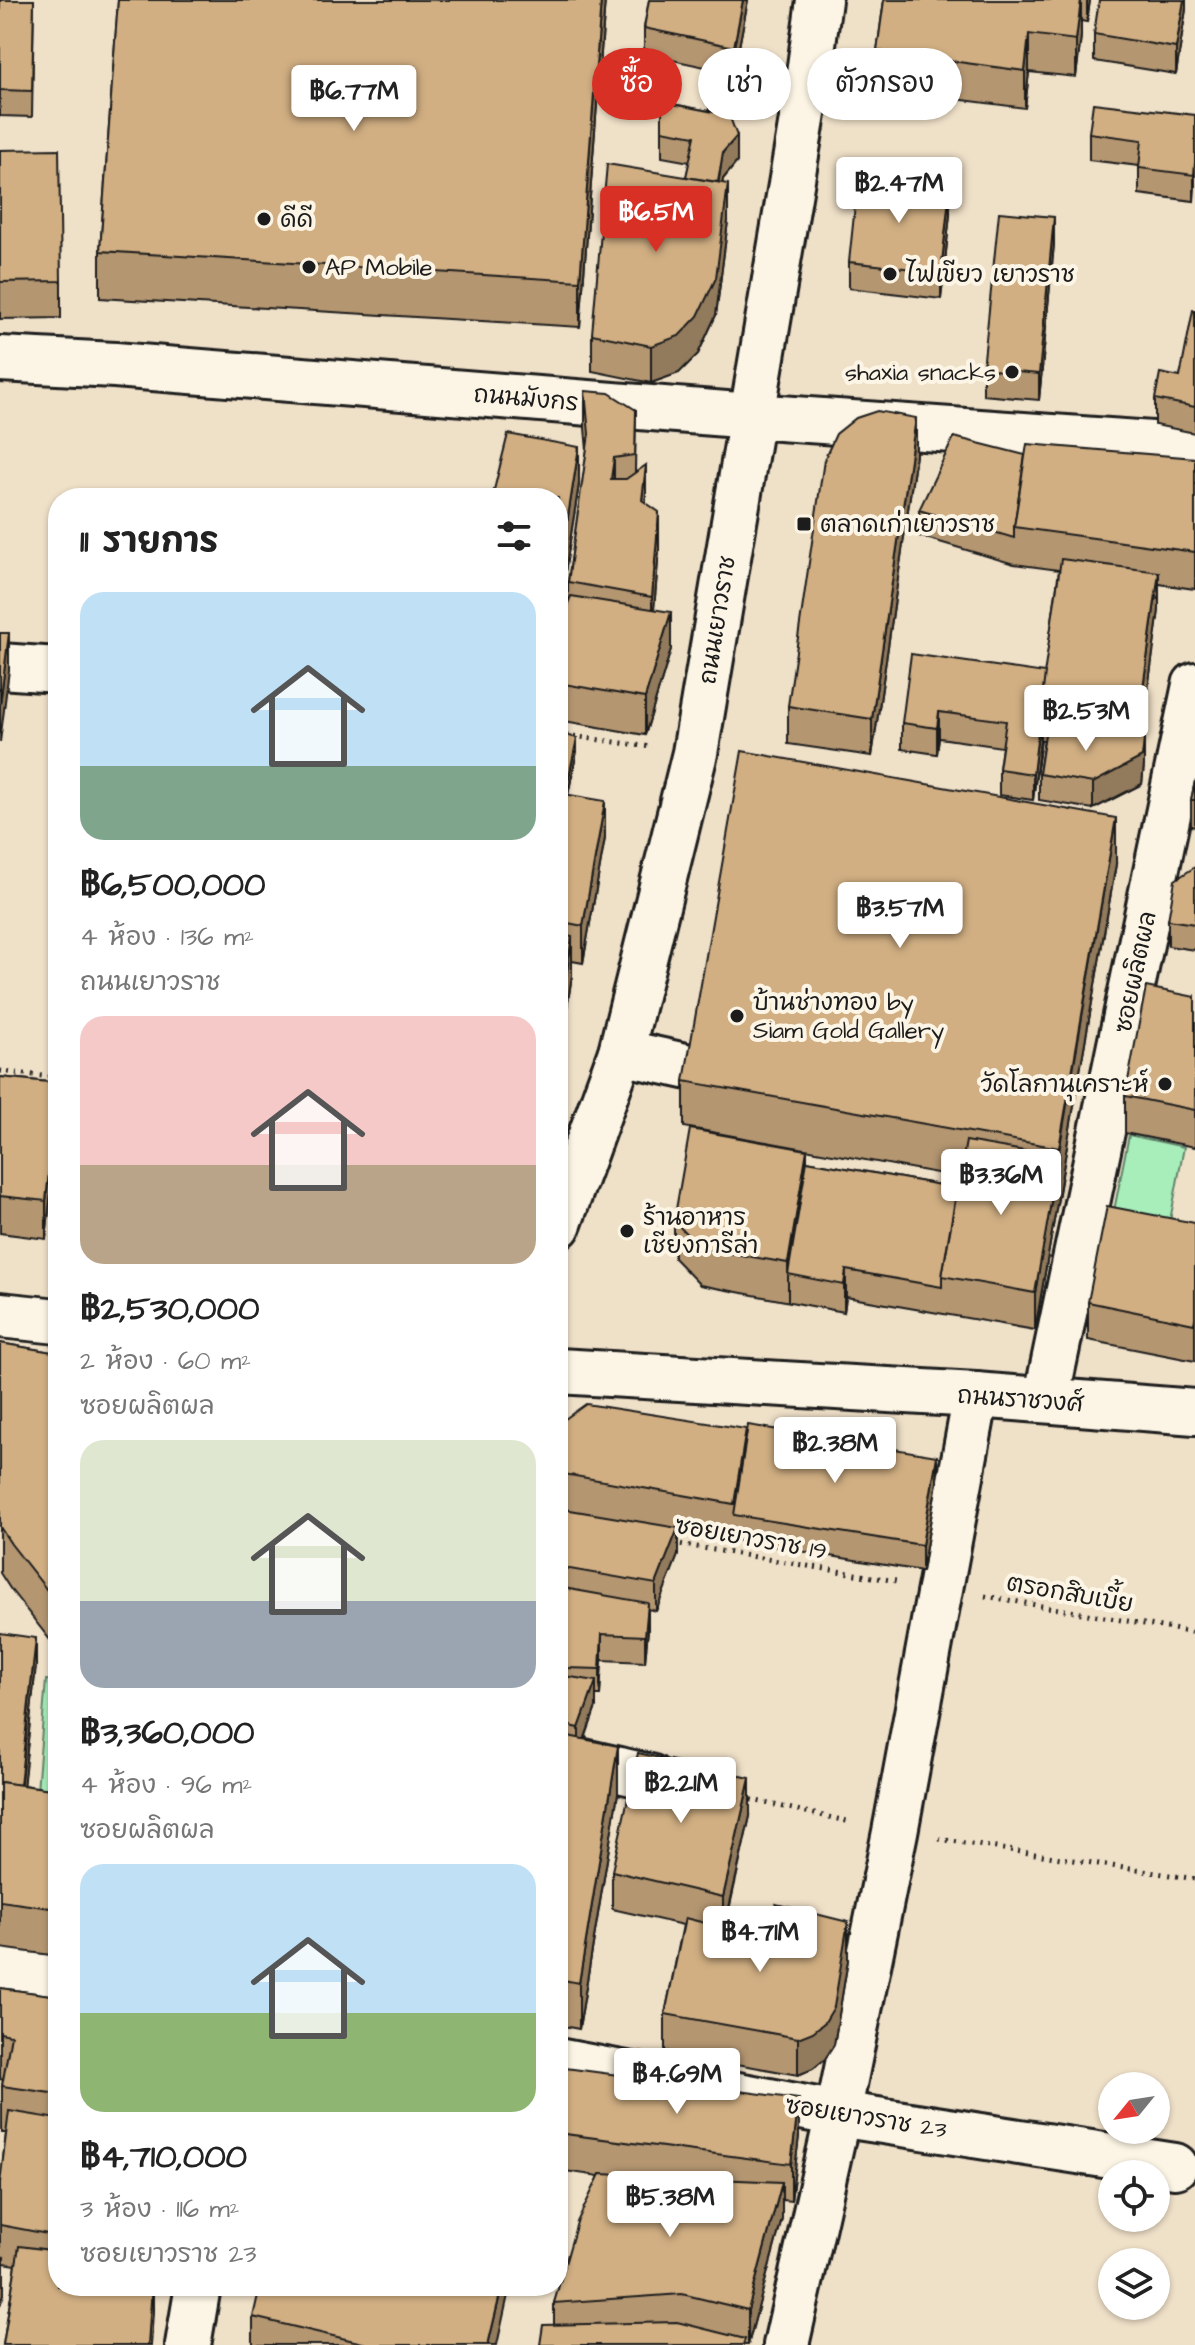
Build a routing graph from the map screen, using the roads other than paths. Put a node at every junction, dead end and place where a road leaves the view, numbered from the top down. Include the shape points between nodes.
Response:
1 (819, 0) edge
2 (0, 359) edge
3 (751, 416) junction
4 (1195, 447) edge
5 (0, 666) edge
6 (48, 669) edge
7 (1195, 685) edge
8 (621, 1052) junction
9 (694, 1068) edge
10 (568, 1198) edge
11 (0, 1315) edge
12 (48, 1320) edge
13 (568, 1372) edge
14 (976, 1395) junction
15 (1046, 1400) junction
16 (1195, 1412) edge
17 (568, 1758) edge
18 (650, 1777) edge
19 (0, 1967) edge
20 (48, 1974) edge
21 (568, 2063) edge
22 (838, 2114) junction
23 (1175, 2166) dead end
24 (196, 2296) edge
25 (188, 2345) edge
26 (786, 2345) edge

1 - 3 street, ถนนเยาวราช
2 - 3 street, ถนนมังกร
3 - 4 street, ถนนมังกร
3 - 8 street, ถนนเยาวราช via 695,753
5 - 6 street
7 - 15 street, ซอยผลิตผล via 1091,1105
8 - 9 street
8 - 10 street, ถนนเยาวราช
11 - 12 street
13 - 14 street, ถนนราชวงศ์
14 - 15 street, ถนนราชวงศ์
14 - 22 street
15 - 16 street, ถนนราชวงศ์
17 - 18 street
19 - 20 street
21 - 22 street, ซอยเยาวราช 23
22 - 23 street, ซอยเยาวราช 23
22 - 26 street
24 - 25 street

